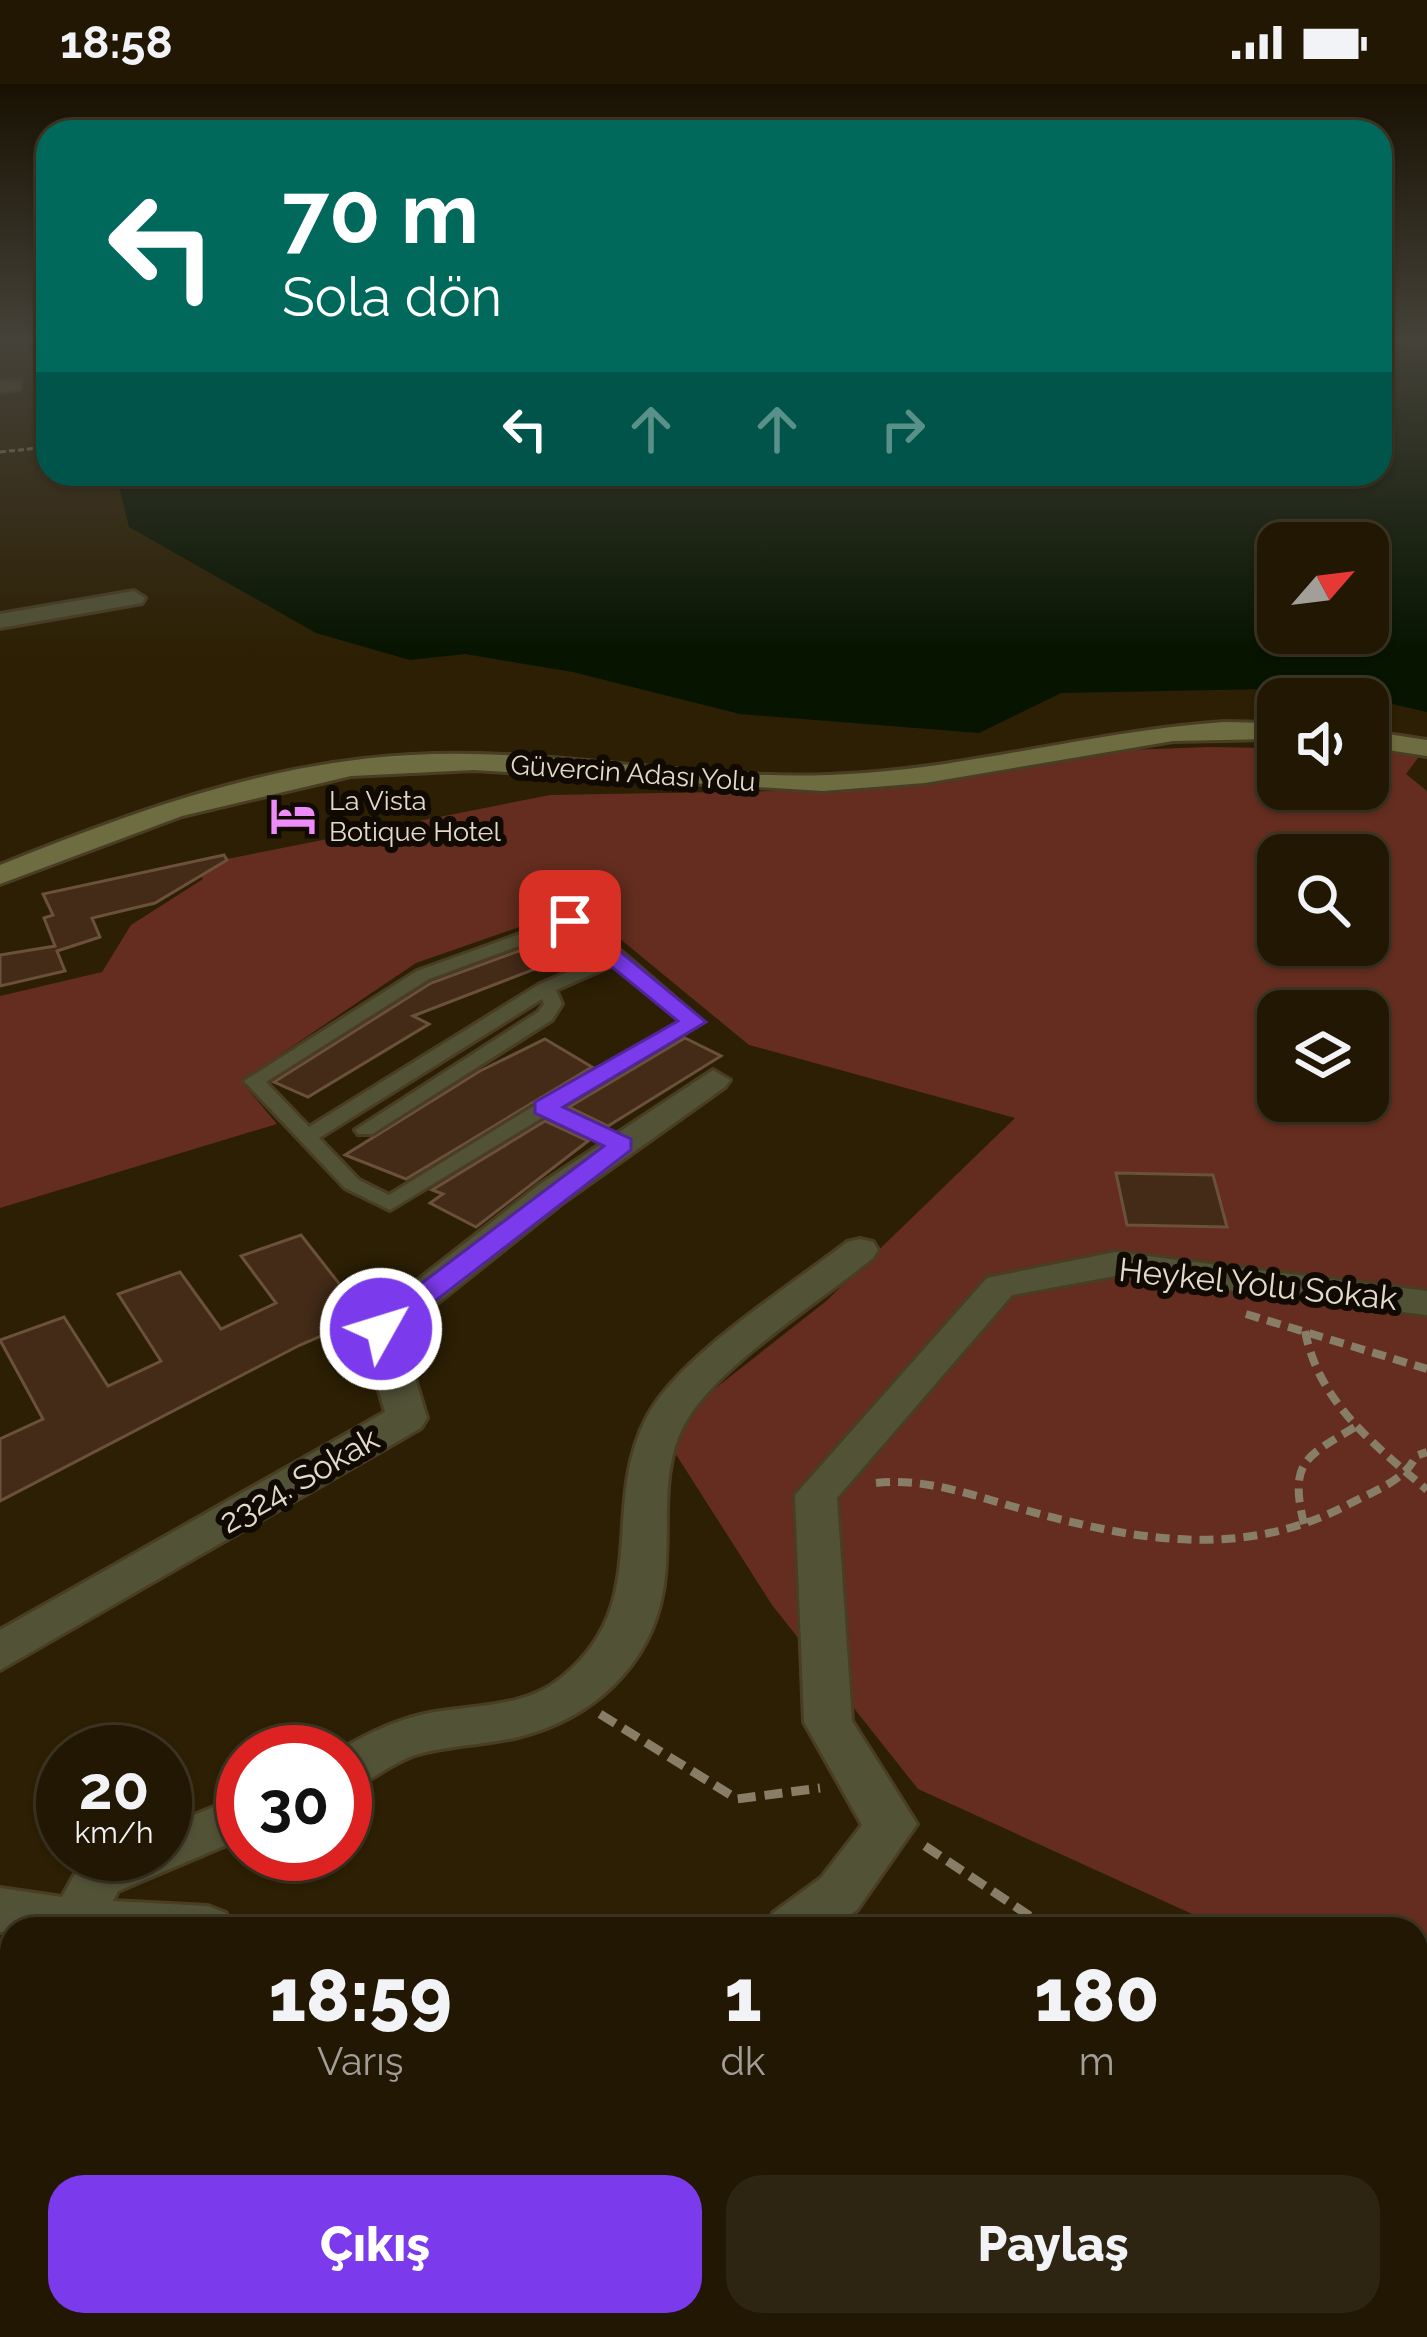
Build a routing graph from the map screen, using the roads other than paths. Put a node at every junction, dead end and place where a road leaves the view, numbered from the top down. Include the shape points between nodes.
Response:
1 (134, 598) dead end
2 (0, 621) edge
3 (1257, 731) edge
4 (1389, 742) edge
5 (1427, 748) edge
6 (0, 875) edge
7 (617, 957) junction
8 (547, 988) junction
9 (713, 1080) dead end
10 (544, 1108) junction
11 (365, 1130) dead end
12 (307, 1137) junction
13 (622, 1144) junction
14 (860, 1250) dead end
15 (1427, 1303) edge
16 (0, 1652) edge
17 (372, 1756) edge
18 (97, 1881) edge
19 (0, 1910) edge
20 (33, 1917) edge
21 (76, 1917) edge
22 (807, 1917) edge

1 - 2 street
3 - 6 main road, Güvercin Adası Yolu via 1170,730 874,781 471,762 326,771 199,800
4 - 5 main road
7 - 8 lane
7 - 10 lane via 694,1022
7 - 12 lane via 570,921 411,983 254,1081
8 - 11 lane via 553,1004 545,1016
8 - 12 lane
9 - 13 street, 2324. Sokak
10 - 12 lane via 390,1204 352,1184
10 - 13 lane
13 - 16 street, 2324. Sokak via 381,1329 407,1418
14 - 17 street via 668,1416 652,1462 642,1608 597,1675 572,1696 491,1726 408,1737
15 - 22 street, Heykel Yolu Sokak via 1114,1264 1000,1286 816,1495 828,1722 892,1824 839,1894
18 - 21 street
19 - 20 street

